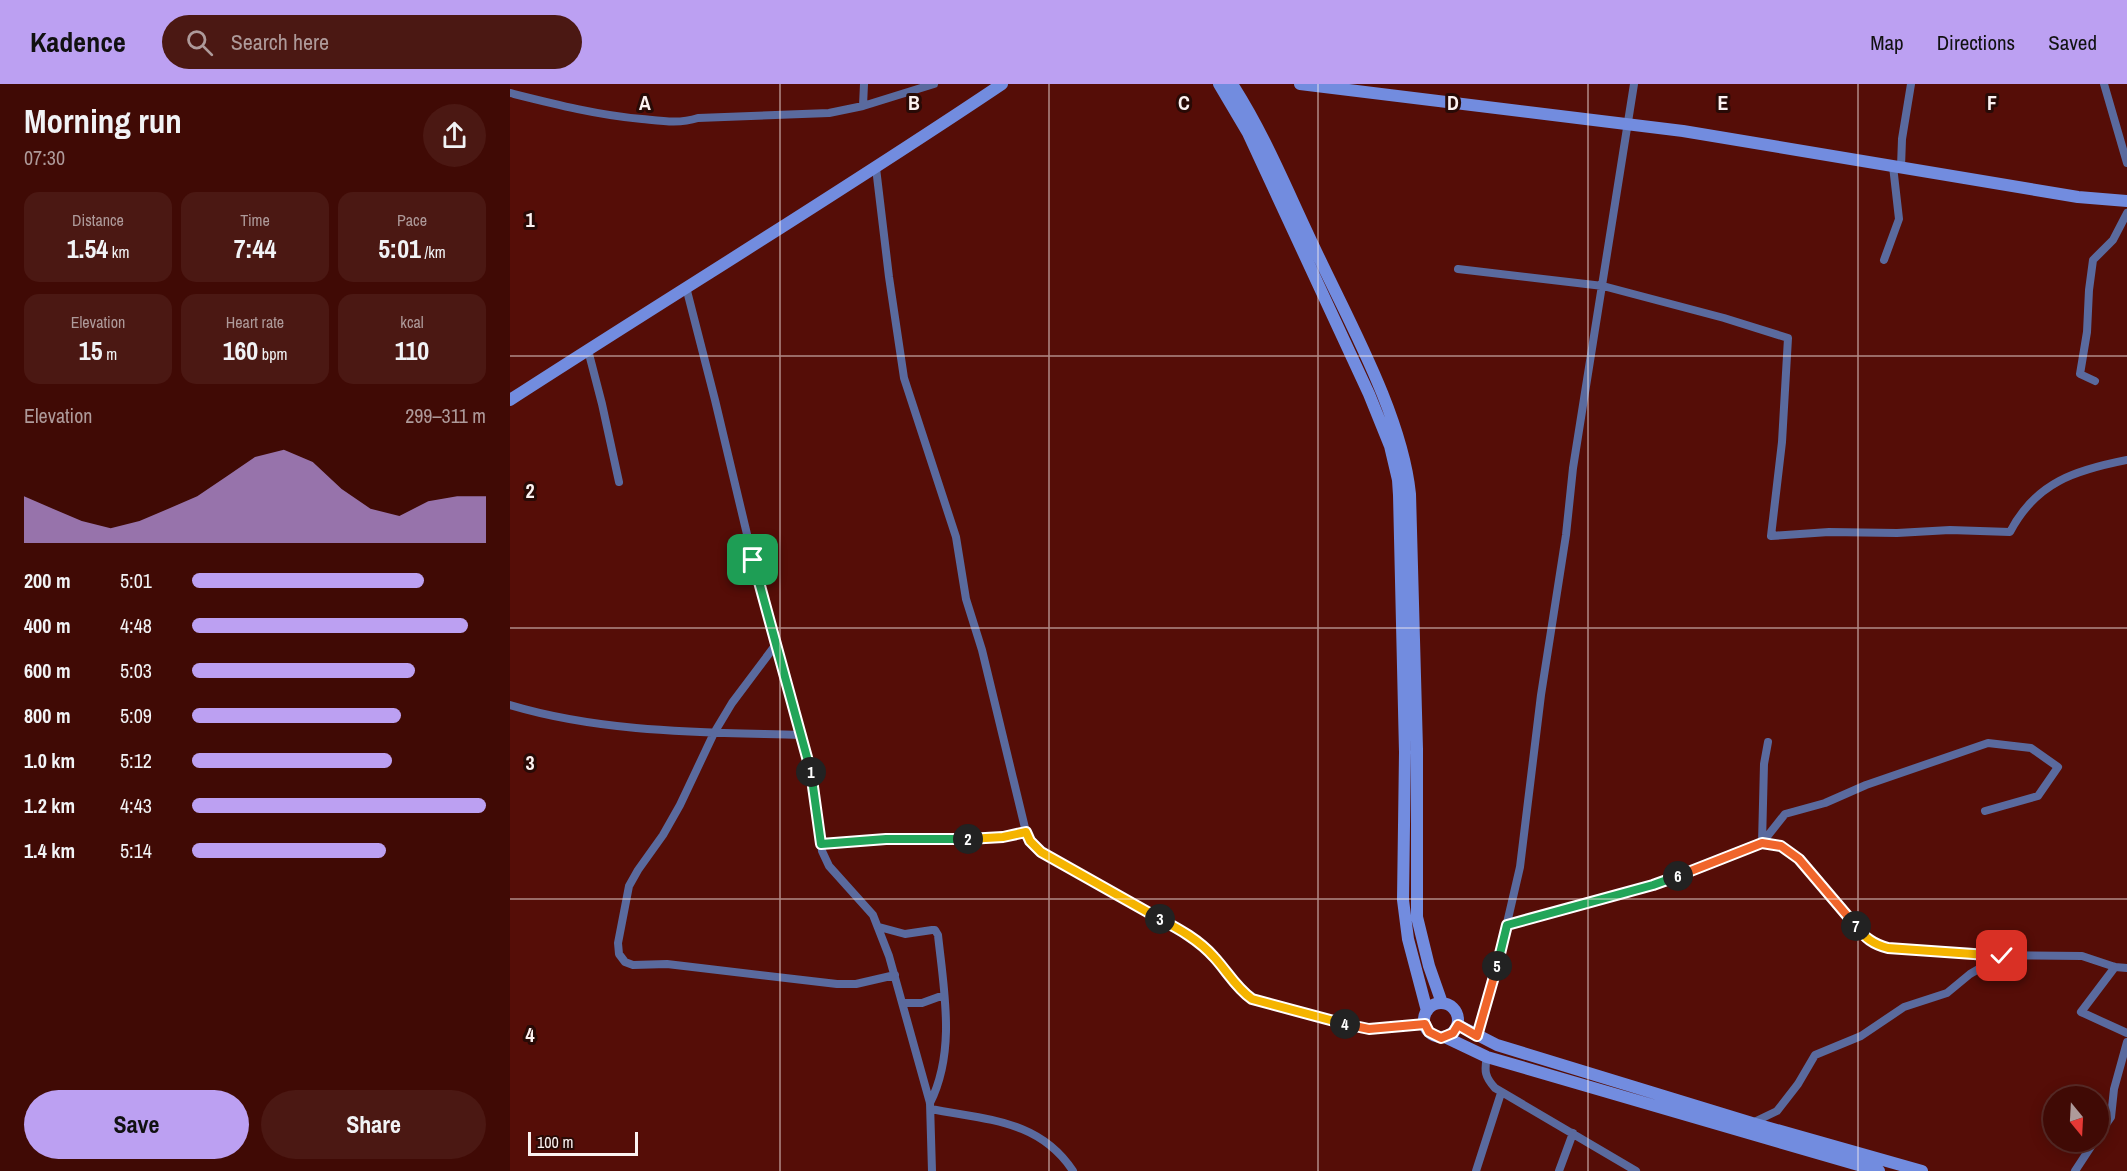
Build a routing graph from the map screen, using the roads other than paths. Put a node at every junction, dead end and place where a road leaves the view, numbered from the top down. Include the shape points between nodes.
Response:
1 (864, 84) edge
2 (934, 84) edge
3 (1002, 84) edge
4 (1219, 84) edge
5 (1232, 84) edge
6 (1300, 84) edge
7 (1634, 84) edge
8 (1911, 84) edge
9 (2104, 84) edge
10 (510, 93) edge
11 (863, 106) junction
12 (1629, 124) junction
13 (2127, 164) edge
14 (1897, 166) junction
15 (876, 168) junction
16 (2127, 201) edge
17 (2127, 213) edge
18 (1884, 260) dead end
19 (1458, 269) dead end
20 (1602, 286) junction
21 (686, 287) junction
22 (588, 350) junction
23 (2095, 381) dead end
24 (510, 400) edge
25 (2127, 460) edge
26 (619, 483) dead end
27 (777, 643) junction
28 (510, 705) edge
29 (714, 733) junction
30 (800, 735) junction
31 (1768, 742) dead end
32 (1985, 811) dead end
33 (1026, 832) junction
34 (1762, 843) junction
35 (821, 844) junction
36 (1507, 925) junction
37 (879, 927) junction
38 (2002, 956) junction
39 (2115, 967) junction
40 (2127, 968) edge
41 (895, 975) junction
42 (944, 995) junction
43 (903, 1003) junction
44 (1442, 1003) junction
45 (1427, 1011) junction
46 (1425, 1024) junction
47 (1458, 1025) junction
48 (2127, 1033) edge
49 (1477, 1036) junction
50 (1445, 1037) junction
51 (2127, 1042) edge
52 (1487, 1057) junction
53 (1501, 1093) junction
54 (930, 1106) junction
55 (2109, 1120) edge
56 (1752, 1123) junction
57 (1573, 1133) junction
58 (2087, 1152) edge
59 (932, 1171) edge
60 (1073, 1171) edge
61 (1476, 1171) edge
62 (1559, 1171) edge
63 (1636, 1171) edge
64 (1879, 1171) edge
65 (1922, 1171) edge
66 (2075, 1171) edge

1 - 11 street
2 - 11 street
3 - 15 street
4 - 45 street via 1248,133 1346,342 1394,460 1399,495 1404,728 1403,900 1408,939
5 - 44 street via 1258,129 1356,337 1406,467 1417,749 1417,917
6 - 12 street
7 - 12 street
8 - 14 street
9 - 13 street
10 - 11 street via 616,117 667,122 829,113
12 - 14 street
12 - 20 street
14 - 16 street
14 - 18 street via 1899,219
15 - 21 street
15 - 33 street via 904,378 956,537 966,599 993,690
17 - 23 street via 2113,240 2093,260 2079,374
19 - 20 street
20 - 25 street via 1788,338 1771,536 1828,532 2010,532 2017,519 2053,484 2077,471
20 - 36 street via 1573,468 1520,867
21 - 22 street
21 - 27 street
22 - 24 street
22 - 26 street
27 - 29 street
27 - 30 street
28 - 29 street via 620,726
29 - 30 street
29 - 41 street via 680,805 629,886 619,954 633,965 667,964 837,984
30 - 35 street via 812,774
31 - 34 street
32 - 34 street via 2038,796 2058,767 2031,748 1988,743 1785,814
33 - 35 street via 985,838
33 - 46 street via 1041,852 1203,946 1252,999 1369,1029
34 - 36 street via 1653,885
34 - 38 street via 1781,846 1799,859 1876,945
35 - 37 street via 829,866 868,908
36 - 49 street
37 - 41 street
37 - 42 street via 905,934 935,930
38 - 39 street via 2082,956
38 - 56 street via 1947,993 1904,1007 1861,1036 1815,1055 1777,1111
39 - 40 street
39 - 48 street via 2081,1012
41 - 43 street
42 - 43 street via 922,1004
42 - 54 street via 947,1030 940,1078
43 - 54 street
44 - 45 street
44 - 47 street via 1457,1012
45 - 46 street
46 - 50 street via 1432,1035
47 - 49 street
47 - 50 street
49 - 56 street
50 - 52 street
51 - 55 street
52 - 53 street via 1487,1079
52 - 64 street
53 - 57 street
53 - 61 street
54 - 59 street
54 - 60 street via 1013,1124 1052,1146
56 - 65 street
57 - 62 street
57 - 63 street
58 - 66 street

